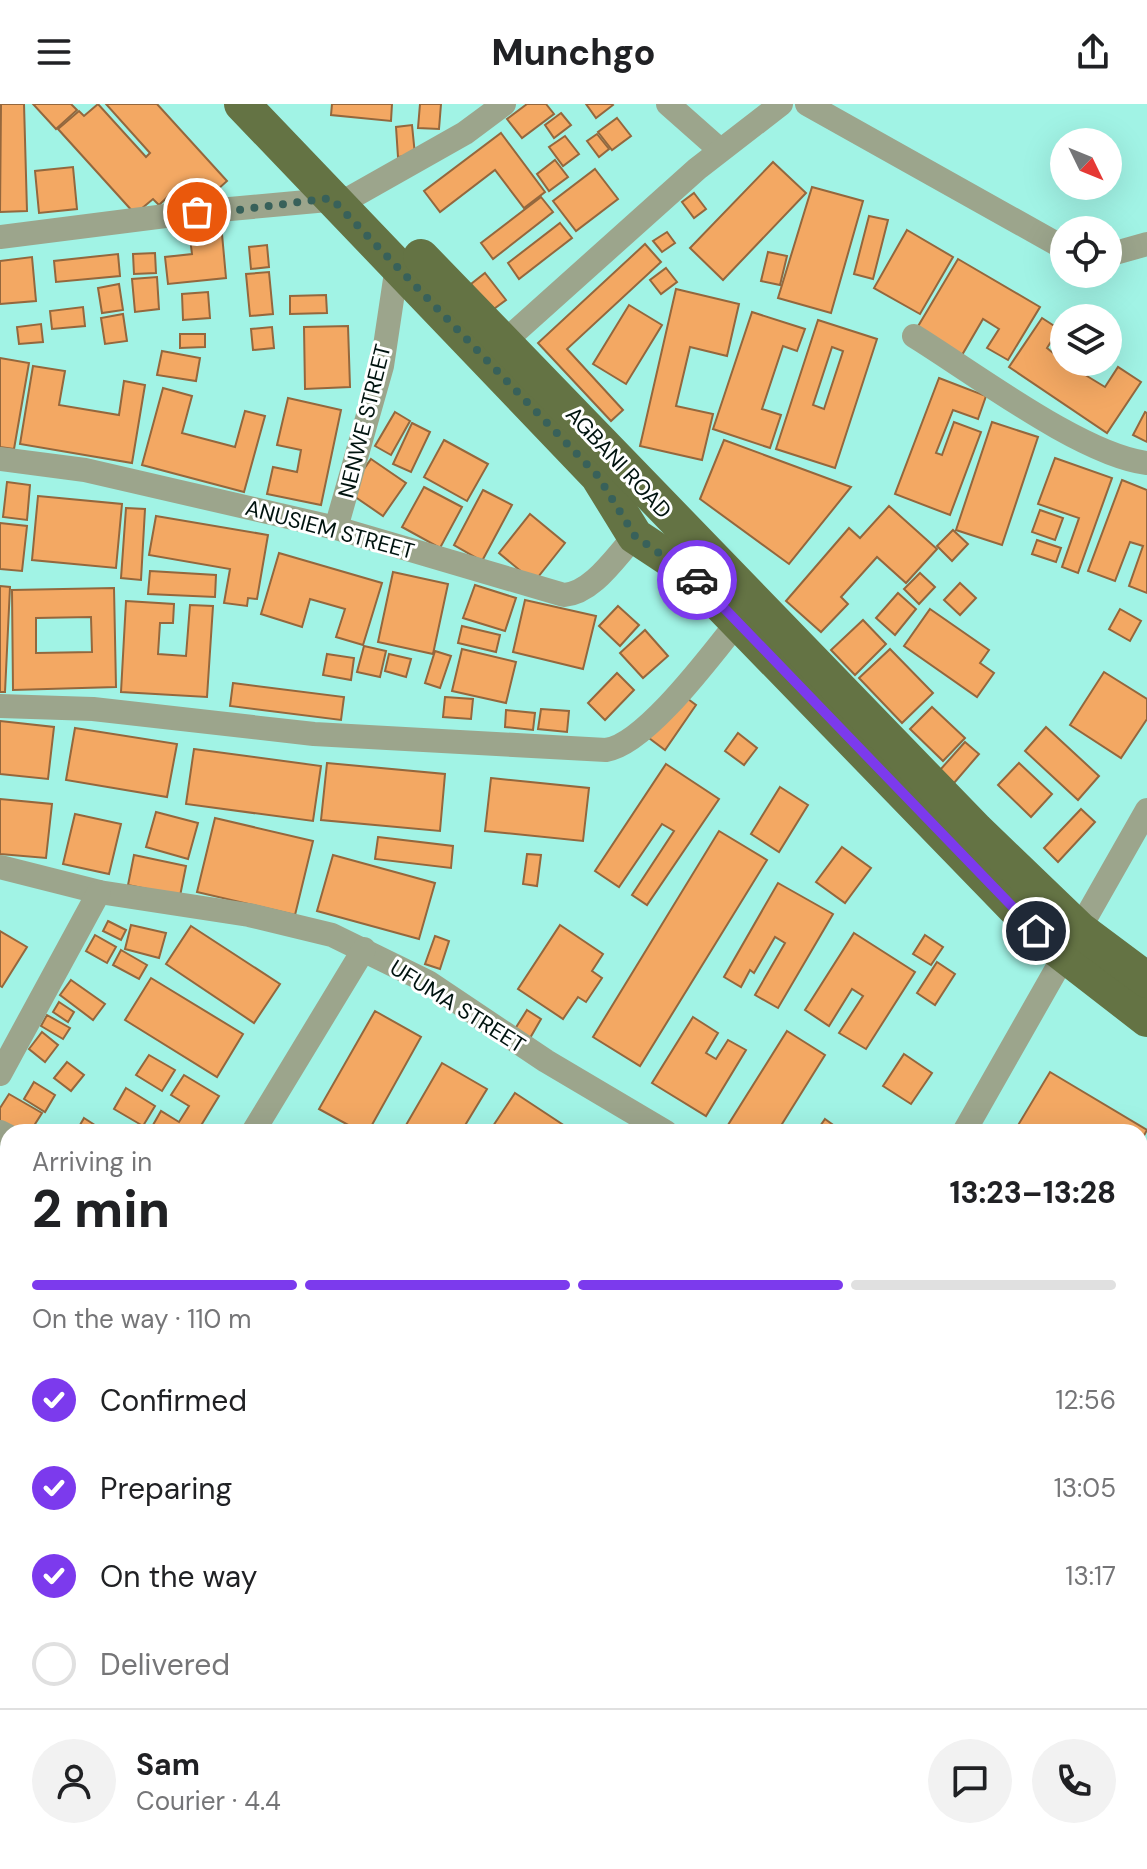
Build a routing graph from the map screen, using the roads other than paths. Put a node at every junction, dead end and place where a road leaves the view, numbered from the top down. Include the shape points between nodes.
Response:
1 (242, 104) edge
2 (270, 104) edge
3 (504, 104) edge
4 (668, 104) edge
5 (781, 104) edge
6 (807, 104) edge
7 (720, 150) junction
8 (340, 198) junction
9 (0, 237) edge
10 (1050, 240) edge
11 (1147, 244) edge
12 (1122, 251) edge
13 (397, 266) junction
14 (914, 336) dead end
15 (505, 341) junction
16 (0, 459) edge
17 (1147, 463) edge
18 (336, 528) junction
19 (635, 536) junction
20 (737, 623) junction
21 (0, 706) edge
22 (1147, 810) edge
23 (0, 867) edge
24 (99, 892) junction
25 (1072, 944) junction
26 (364, 949) junction
27 (1147, 980) edge
28 (1147, 1019) edge
29 (0, 1074) edge
30 (258, 1124) edge
31 (652, 1124) edge
32 (969, 1124) edge

1 - 8 main road, AGBANI ROAD
2 - 8 main road, AGBANI ROAD
3 - 8 street via 465,133
4 - 7 street
5 - 7 street
6 - 10 street
7 - 15 street
8 - 9 street
8 - 13 main road, AGBANI ROAD
8 - 15 main road, AGBANI ROAD via 401,237
11 - 12 street
13 - 18 street, NENWE STREET via 382,366
13 - 19 main road, AGBANI ROAD via 598,476
14 - 17 street via 1080,440 1123,460
15 - 25 main road, AGBANI ROAD via 976,830
16 - 18 street, ANUSIEM STREET via 85,470
18 - 19 street, ANUSIEM STREET via 564,595 590,584
19 - 20 main road, AGBANI ROAD via 688,571
20 - 21 street via 647,726 625,745 606,750 403,741 93,709
20 - 25 main road, AGBANI ROAD
22 - 25 street
23 - 24 street, UFUMA STREET
24 - 26 street, UFUMA STREET via 249,915 332,935
24 - 29 street
25 - 27 main road, AGBANI ROAD
25 - 28 main road, AGBANI ROAD
25 - 32 street
26 - 30 street
26 - 31 street, UFUMA STREET via 428,982

